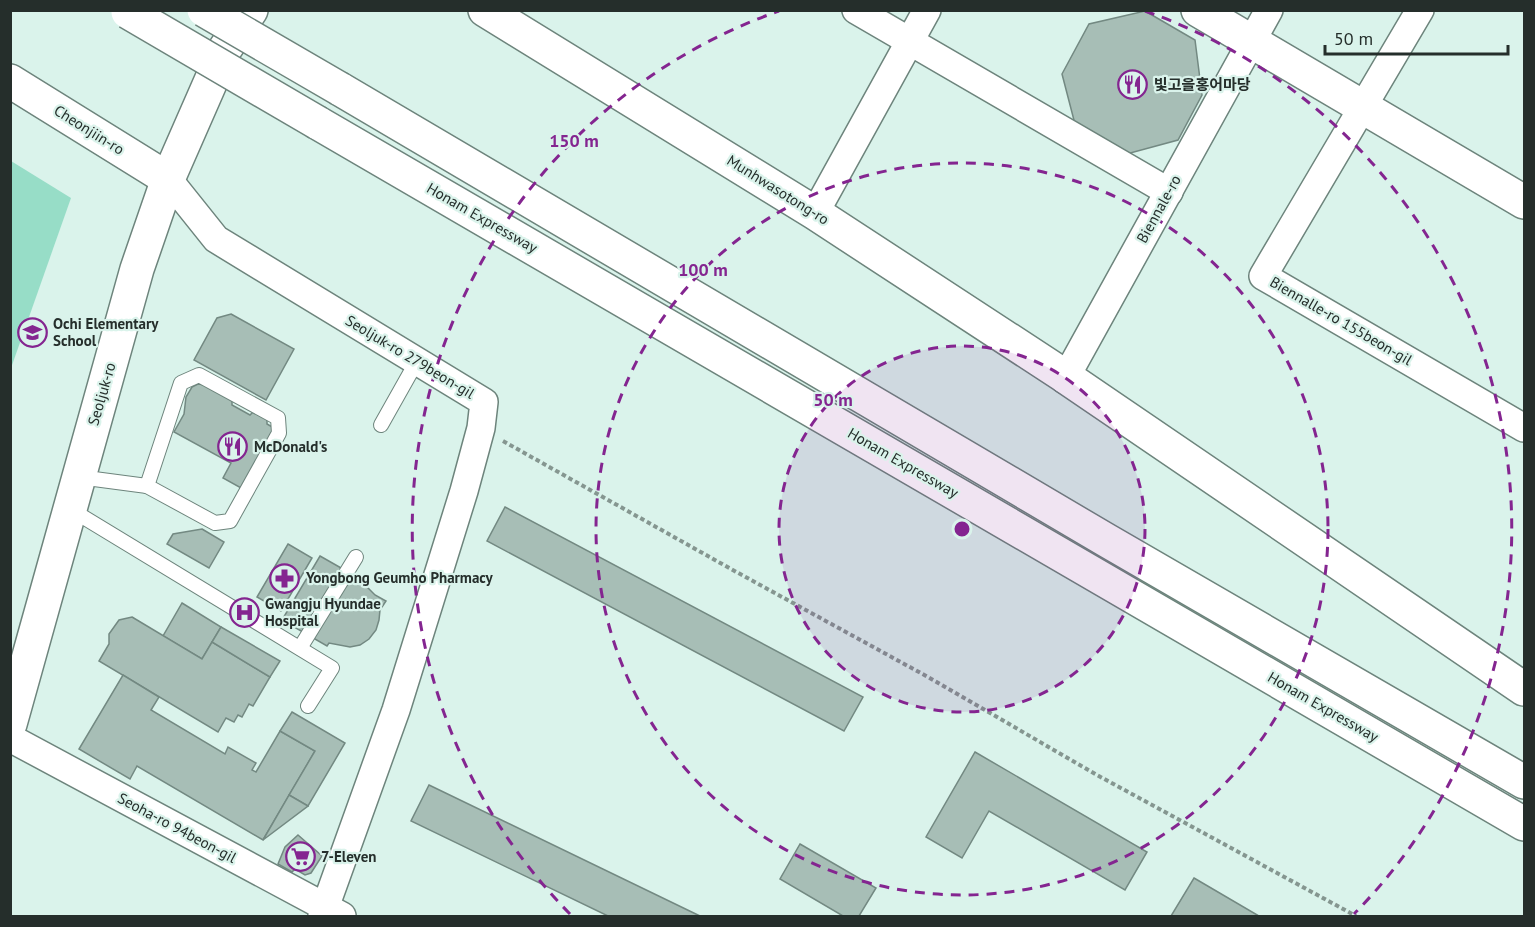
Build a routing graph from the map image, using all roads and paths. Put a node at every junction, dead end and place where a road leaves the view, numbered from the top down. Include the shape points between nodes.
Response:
1 (204, 10) edge
2 (251, 10) edge
3 (485, 10) edge
4 (856, 10) edge
5 (927, 10) edge
6 (1198, 10) edge
7 (1269, 10) edge
8 (1420, 10) edge
9 (126, 11) edge
10 (910, 42) junction
11 (1252, 42) junction
12 (10, 81) edge
13 (1363, 109) junction
14 (168, 179) junction
15 (1168, 192) junction
16 (1524, 202) edge
17 (815, 213) junction
18 (417, 361) junction
19 (1066, 376) junction
20 (381, 425) dead end
21 (481, 428) junction
22 (1524, 428) edge
23 (79, 477) junction
24 (147, 486) junction
25 (70, 509) junction
26 (356, 557) dead end
27 (300, 648) junction
28 (1524, 689) edge
29 (308, 706) dead end
30 (10, 724) edge
31 (10, 738) edge
32 (1524, 782) edge
33 (1524, 824) edge
34 (330, 914) edge
35 (1356, 916) edge

1 - 32 main road, bridge
2 - 14 main road, Seoljuk-ro via 225,49
3 - 17 main road, Munhwasotong-ro
4 - 10 street
5 - 10 street
6 - 11 main road
7 - 11 street, Biennale-ro
8 - 13 street
9 - 33 main road, Honam Expressway, bridge
10 - 15 street
10 - 17 street
11 - 13 main road
11 - 15 street, Biennale-ro
12 - 14 main road, Cheonjiin-ro
13 - 16 main road
13 - 22 street, Biennalle-ro 155beon-gil via 1263,276
14 - 18 street, Seoljuk-ro 279beon-gil via 216,239
14 - 23 main road, Seoljuk-ro via 137,269
15 - 19 street, Biennale-ro
17 - 19 main road, Munhwasotong-ro
18 - 20 lane
18 - 21 street, Seoljuk-ro 279beon-gil via 484,402
19 - 28 main road, Munhwasotong-ro
21 - 34 street, Seoljuk-ro 279beon-gil
21 - 35 path via 1097,775
23 - 24 lane
23 - 25 main road, Seoljuk-ro
24 - 24 lane via 215,523 230,521 279,433 278,418 199,375 181,383
25 - 27 lane
25 - 30 main road, Seoljuk-ro
26 - 27 lane
27 - 29 lane via 332,668
31 - 34 street, Seoha-ro 94beon-gil

